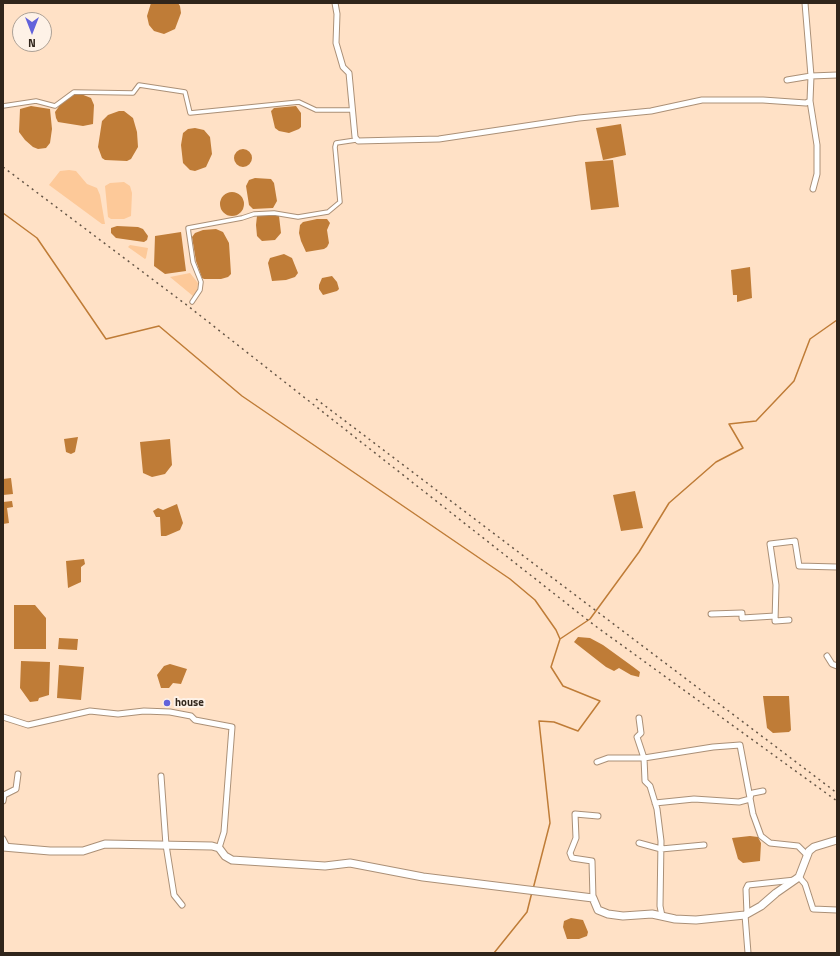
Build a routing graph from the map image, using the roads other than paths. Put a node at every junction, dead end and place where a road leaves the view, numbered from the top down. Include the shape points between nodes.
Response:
1 (335, 3) edge
2 (805, 3) edge
3 (837, 75) edge
4 (811, 76) junction
5 (787, 80) dead end
6 (810, 101) junction
7 (3, 106) edge
8 (352, 110) junction
9 (356, 140) junction
10 (813, 189) dead end
11 (192, 302) dead end
12 (837, 567) edge
13 (711, 614) dead end
14 (775, 616) junction
15 (790, 620) dead end
16 (826, 656) dead end
17 (837, 666) edge
18 (3, 717) edge
19 (640, 718) dead end
20 (644, 758) junction
21 (597, 762) dead end
22 (18, 774) dead end
23 (161, 776) dead end
24 (764, 791) dead end
25 (751, 797) junction
26 (3, 801) edge
27 (655, 803) junction
28 (598, 816) dead end
29 (3, 839) edge
30 (837, 840) edge
31 (639, 843) dead end
32 (166, 845) junction
33 (704, 845) dead end
34 (5, 847) edge
35 (219, 848) junction
36 (661, 849) junction
37 (806, 854) junction
38 (797, 878) junction
39 (593, 898) junction
40 (182, 905) dead end
41 (837, 910) edge
42 (746, 914) junction
43 (662, 916) junction
44 (748, 953) edge

1 - 8 street via 336,43 343,67 349,73
2 - 4 street
3 - 4 street
4 - 5 street
4 - 6 street
6 - 9 street via 806,103 702,100 650,112 579,118 439,139
6 - 10 street via 818,145 817,174
7 - 8 street via 36,101 55,106 74,92 132,93 139,85 185,92 190,114 299,102 316,110
8 - 9 street
9 - 11 street via 336,143 340,202 328,212 298,217 274,213 254,214 188,228 192,262 201,282 200,290
12 - 14 street via 798,566 795,541 770,544 776,585
13 - 14 street via 742,613 742,618
14 - 15 street via 775,621
16 - 17 street
18 - 35 street via 28,725 90,710 118,714 170,712 232,727 224,832
19 - 20 street via 641,734 637,738
20 - 21 street via 608,758
20 - 25 street via 740,745
20 - 27 street via 645,781 650,786
22 - 26 street via 16,789 4,795
23 - 32 street
24 - 25 street via 753,793
25 - 27 street via 738,802 694,799
25 - 37 street via 753,814 761,836 770,843 798,846
27 - 36 street
28 - 39 street via 575,814 576,838 570,852 572,858 592,861
29 - 34 street
30 - 37 main road via 814,847
31 - 36 street
32 - 34 main road via 105,844 83,850 50,851
32 - 35 main road
32 - 40 street via 174,895
33 - 36 street
35 - 39 main road via 232,860 325,866 350,863 423,877
36 - 43 street
37 - 38 main road via 802,872
38 - 41 street via 805,884 813,909
38 - 42 main road via 761,906
38 - 42 street via 748,885
39 - 43 main road via 598,910 608,914
42 - 43 main road via 696,920
42 - 44 street

